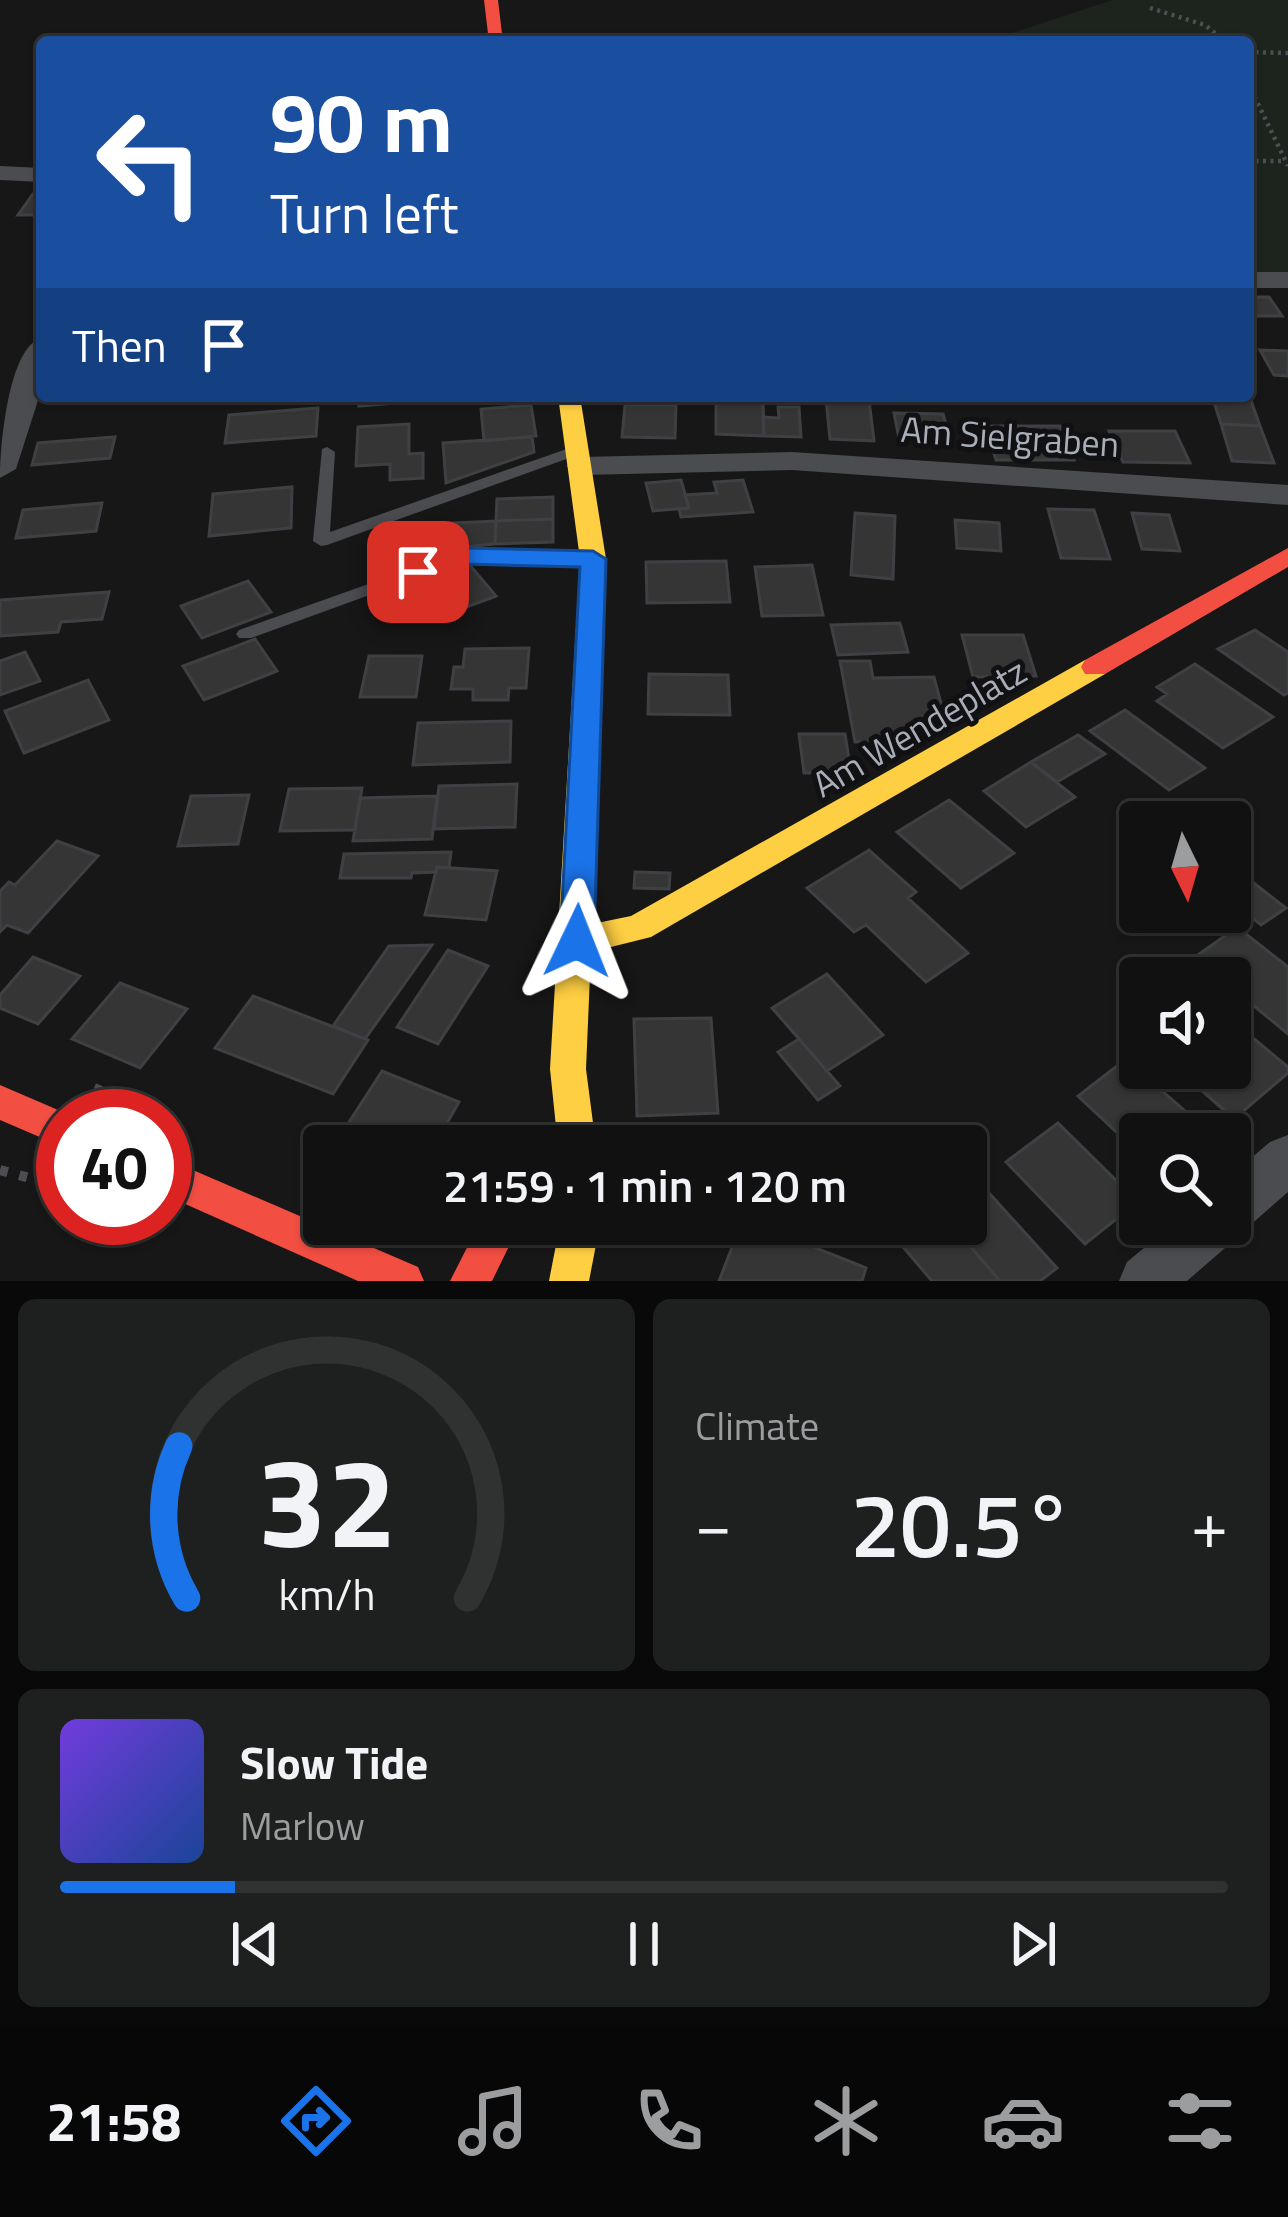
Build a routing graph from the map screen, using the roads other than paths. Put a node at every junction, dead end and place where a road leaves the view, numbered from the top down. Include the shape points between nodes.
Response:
1 (491, 0) edge
2 (495, 36) edge
3 (0, 173) edge
4 (36, 175) edge
5 (1254, 280) edge
6 (1288, 280) edge
7 (36, 364) edge
8 (569, 402) edge
9 (327, 452) dead end
10 (580, 458) junction
11 (0, 469) edge
12 (1288, 495) edge
13 (1288, 556) edge
14 (593, 559) junction
15 (245, 634) dead end
16 (577, 941) junction
17 (568, 1069) junction
18 (0, 1102) edge
19 (36, 1118) edge
20 (545, 1125) edge
21 (575, 1125) edge
22 (1288, 1159) edge
23 (192, 1188) edge
24 (1251, 1191) edge
25 (489, 1245) edge
26 (576, 1245) edge
27 (1189, 1245) edge
28 (404, 1281) edge
29 (470, 1281) edge
30 (569, 1281) edge
31 (1147, 1281) edge

1 - 2 street
3 - 4 street
5 - 6 street
7 - 11 street
8 - 10 street
9 - 10 lane via 321,541
10 - 12 street, Am Sielgraben via 791,461
10 - 14 street
13 - 16 street, Am Wendeplatz via 639,928
14 - 15 lane via 461,556
14 - 16 street
16 - 17 street
17 - 20 street
17 - 21 street
18 - 19 street
22 - 24 street
23 - 28 street
25 - 29 street
26 - 30 street
27 - 31 street

